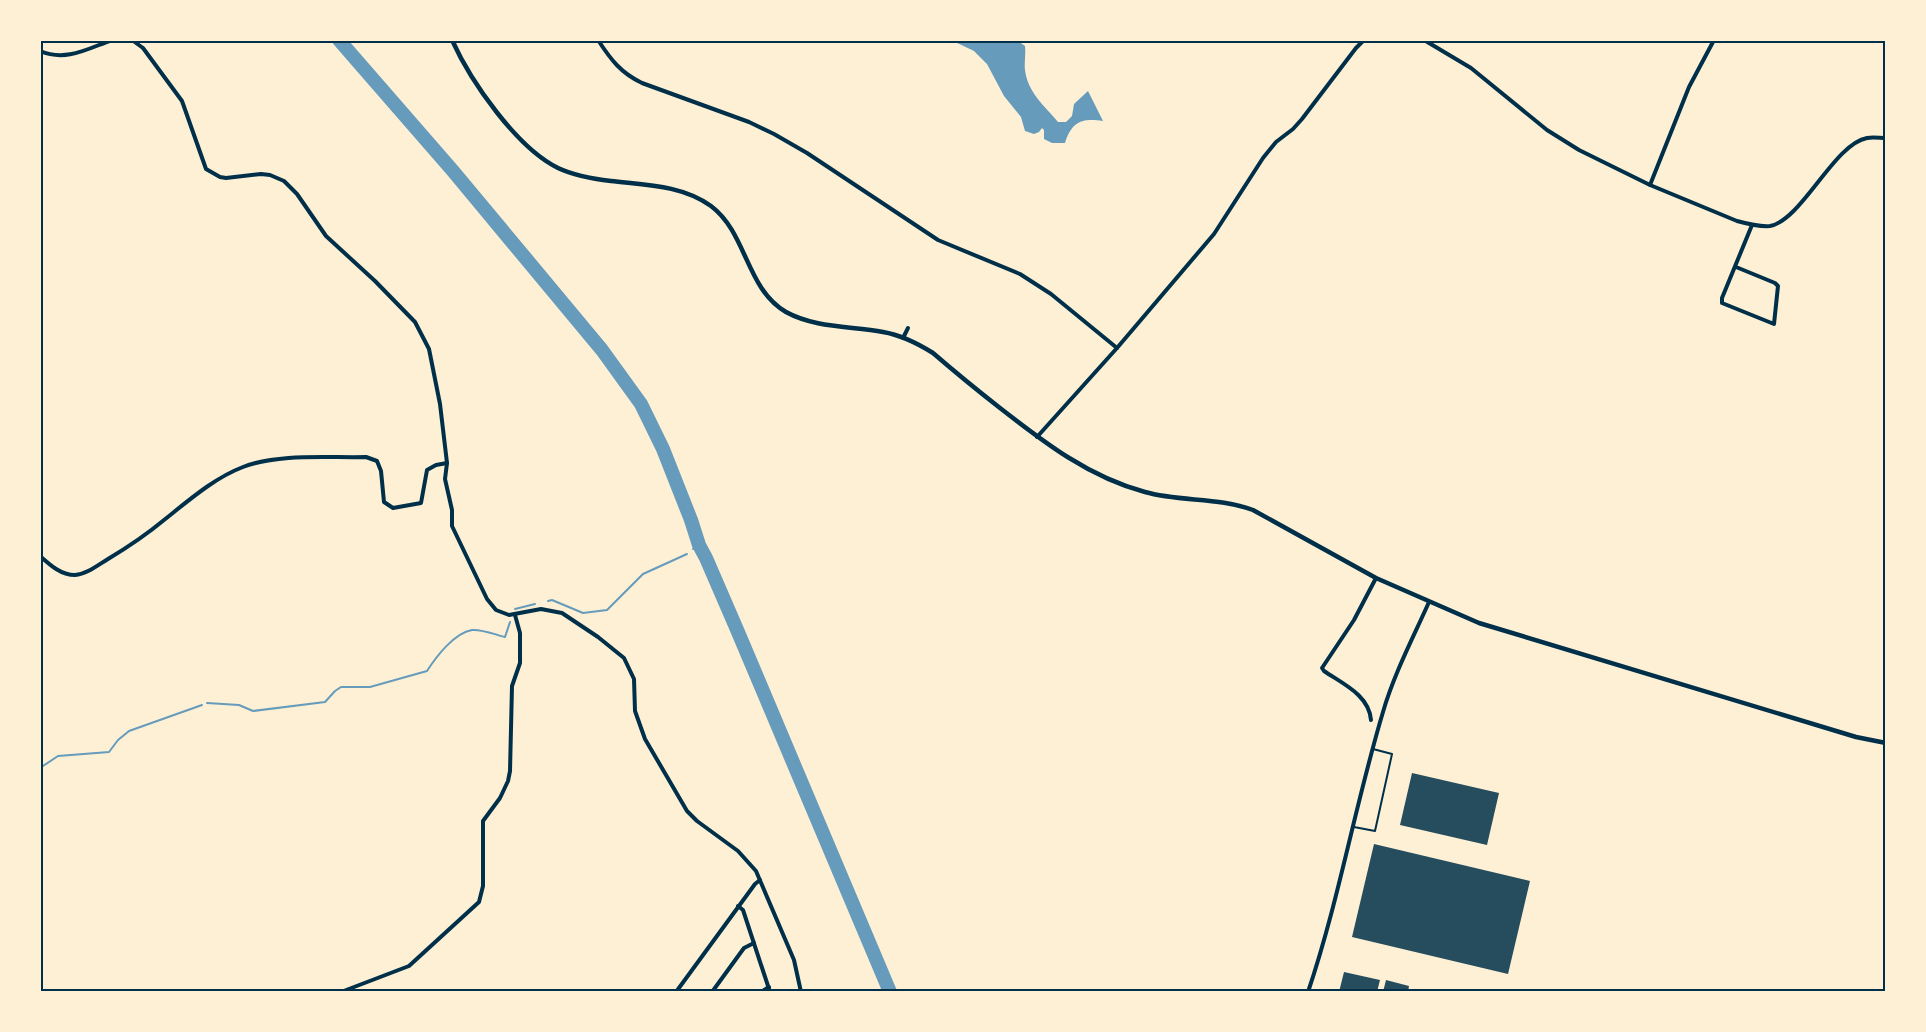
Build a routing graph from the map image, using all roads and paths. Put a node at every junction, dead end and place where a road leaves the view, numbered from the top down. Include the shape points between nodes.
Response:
1 (112, 40) edge
2 (132, 40) edge
3 (452, 40) edge
4 (598, 40) edge
5 (1364, 40) edge
6 (1424, 40) edge
7 (1714, 40) edge
8 (40, 51) edge
9 (1886, 138) edge
10 (1650, 185) junction
11 (1752, 225) junction
12 (1736, 267) junction
13 (908, 328) dead end
14 (903, 338) junction
15 (1117, 348) junction
16 (1037, 437) junction
17 (447, 463) junction
18 (40, 556) edge
19 (1376, 578) junction
20 (1429, 602) junction
21 (515, 615) junction
22 (1371, 720) dead end
23 (1886, 743) edge
24 (1373, 750) junction
25 (1354, 827) junction
26 (760, 880) junction
27 (738, 906) junction
28 (754, 943) junction
29 (769, 989) edge
30 (341, 992) edge
31 (676, 992) edge
32 (712, 992) edge
33 (761, 992) edge
34 (801, 992) edge
35 (1308, 992) edge

1 - 8 street via 67,56
2 - 17 street via 143,48 182,101 206,168 220,177 261,174 284,181 326,236 415,322 429,349
3 - 14 street via 487,98 516,135 540,157 584,177 678,190 701,200 728,222 760,286 784,311 810,321
4 - 15 street via 615,66 627,76 774,134 938,240 1020,274
5 - 15 street via 1302,119 1263,158 1214,234
6 - 10 street via 1471,68 1564,141
7 - 10 street via 1689,87
9 - 11 street via 1867,138 1854,144 1778,223
10 - 11 street
11 - 12 street
12 - 12 street via 1722,303 1774,324 1778,286
13 - 14 street
14 - 16 street via 933,353
15 - 16 street
16 - 19 street via 1086,469 1133,489 1167,498 1253,510
17 - 18 street via 427,470 421,503 393,507 384,502 377,461 366,457 263,461 231,473 186,501 138,541 88,571 67,574
17 - 21 street via 445,479 452,526 492,606
19 - 20 street
19 - 22 street via 1354,621 1322,668 1359,696
20 - 23 street via 1511,634
20 - 24 street via 1389,696
21 - 26 street via 541,609 562,613 624,658 634,678 640,728 680,801 693,818 747,860
21 - 30 street via 520,633 520,663 512,686 510,771 504,791 483,821 483,886 479,902 409,966
24 - 25 street
24 - 25 lane via 1392,754 1375,831
25 - 35 street
26 - 27 street
26 - 34 street via 794,960
27 - 28 street via 743,910
27 - 31 street
28 - 29 street
28 - 32 street via 744,948
29 - 33 street

